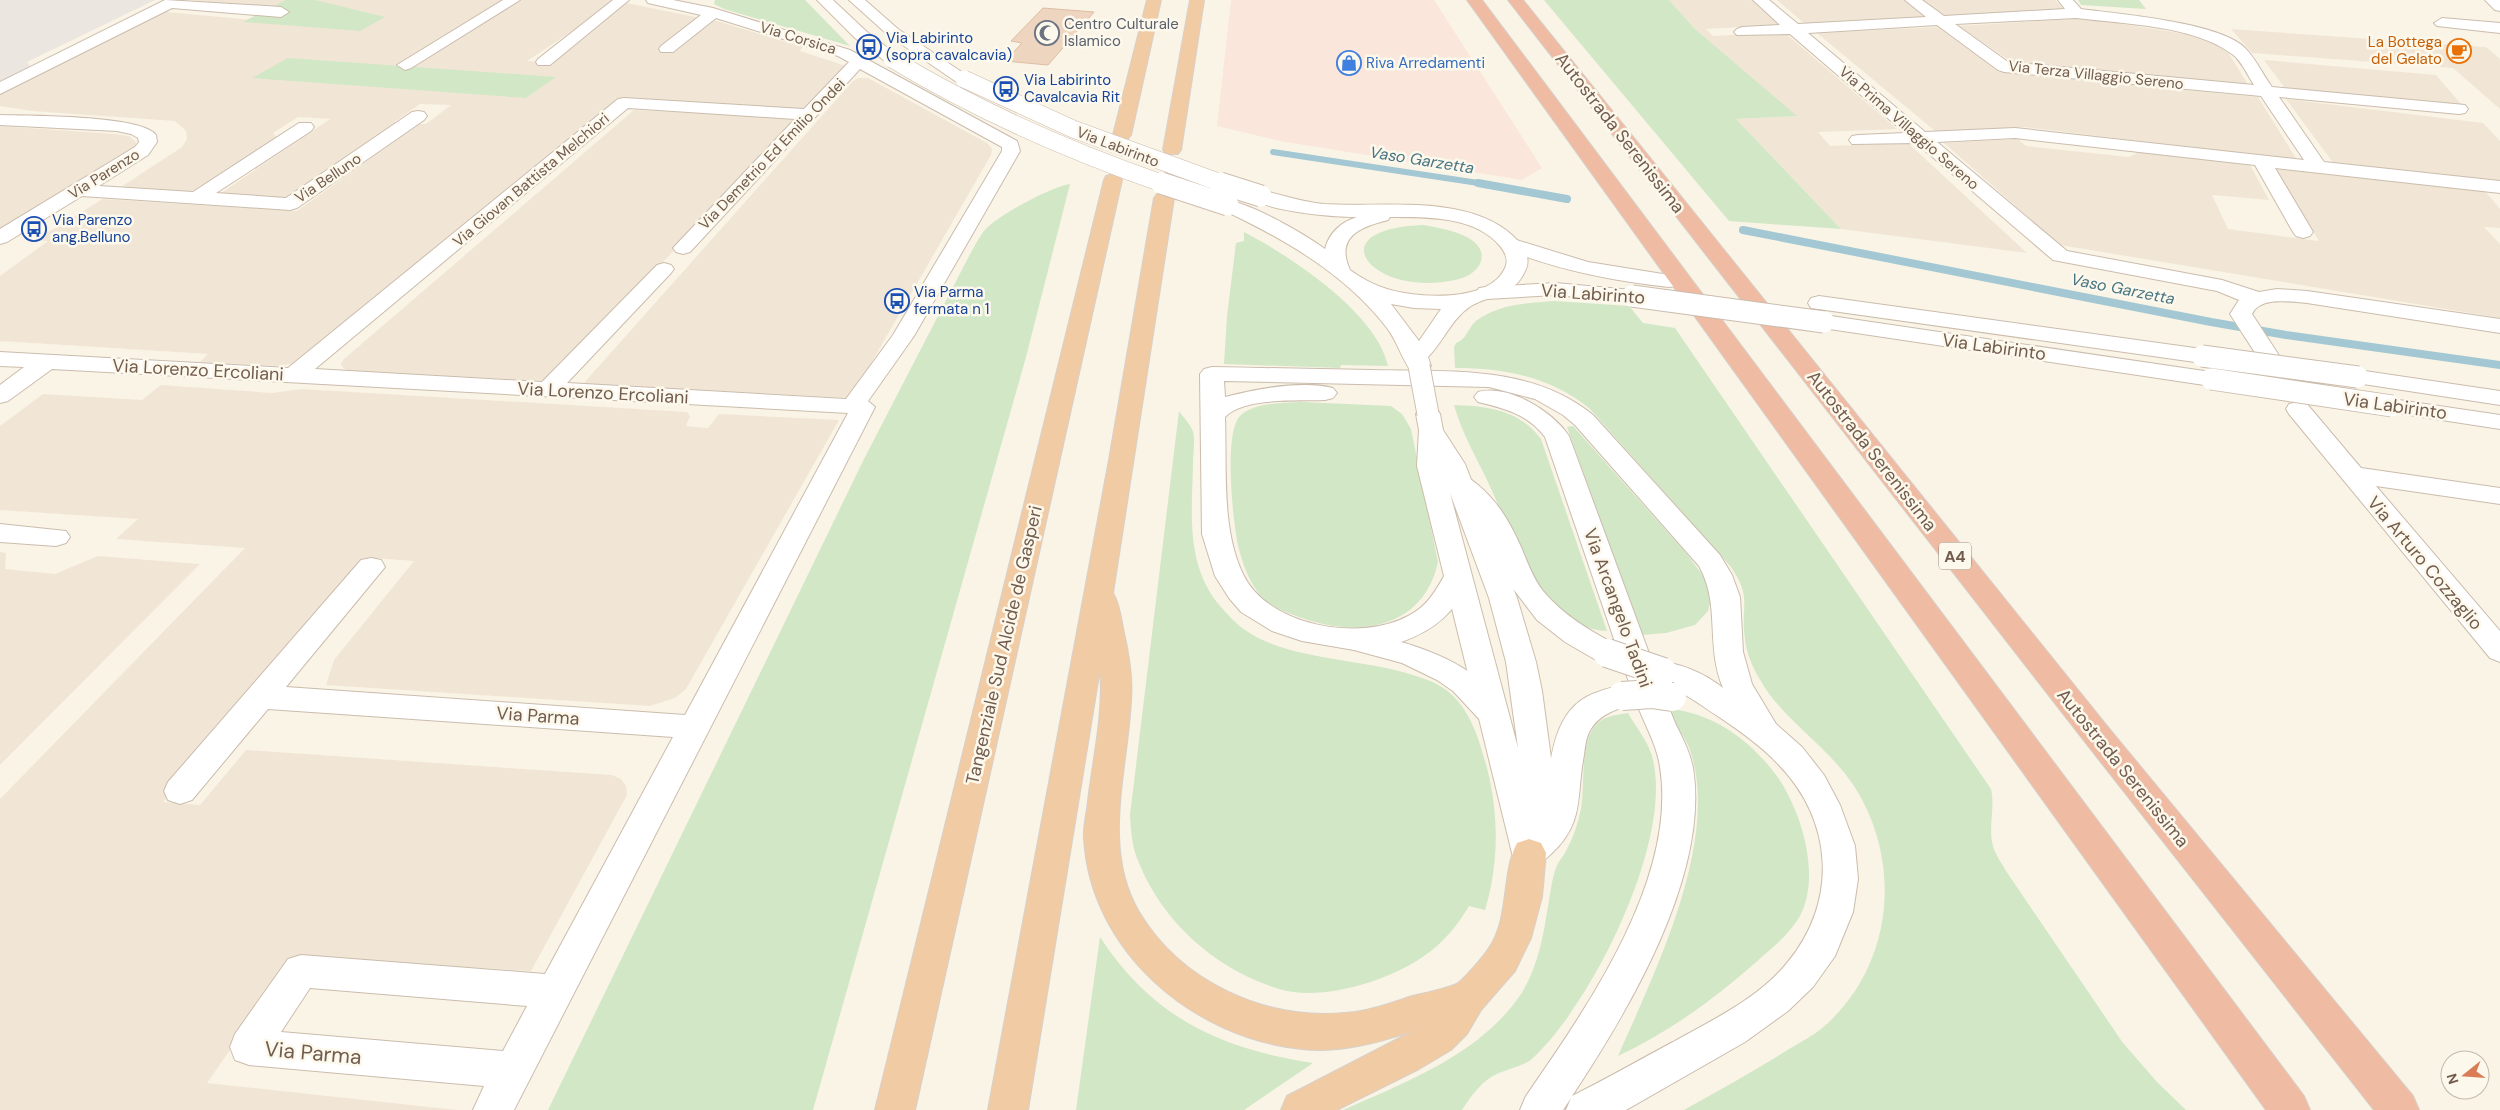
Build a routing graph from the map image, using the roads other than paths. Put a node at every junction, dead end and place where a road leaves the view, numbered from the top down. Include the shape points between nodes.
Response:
1 (513, 0) edge
2 (622, 0) edge
3 (824, 0) edge
4 (856, 0) edge
5 (1139, 0) edge
6 (1154, 0) edge
7 (1197, 0) edge
8 (1474, 0) edge
9 (1515, 0) edge
10 (1760, 0) edge
11 (1912, 0) edge
12 (2064, 0) edge
13 (2492, 0) edge
14 (662, 1) edge
15 (173, 2) edge
16 (2500, 7) edge
17 (281, 12) dead end
18 (713, 14) junction
19 (2076, 14) junction
20 (1940, 20) junction
21 (2442, 23) dead end
22 (1793, 28) junction
23 (2500, 28) edge
24 (1742, 32) dead end
25 (1142, 43) junction
26 (667, 49) dead end
27 (860, 60) junction
28 (544, 62) dead end
29 (405, 65) dead end
30 (0, 88) edge
31 (2266, 93) junction
32 (2459, 109) dead end
33 (810, 115) junction
34 (418, 116) dead end
35 (0, 120) edge
36 (305, 127) dead end
37 (1122, 135) dead end
38 (1918, 136) junction
39 (1858, 140) dead end
40 (1172, 150) dead end
41 (2262, 161) junction
42 (2318, 167) junction
43 (1113, 180) dead end
44 (2499, 189) edge
45 (80, 190) junction
46 (196, 198) junction
47 (1164, 198) dead end
48 (1412, 212) junction
49 (2302, 232) dead end
50 (0, 238) edge
51 (1510, 244) junction
52 (683, 248) dead end
53 (664, 269) dead end
54 (1341, 272) junction
55 (1365, 289) junction
56 (1487, 294) junction
57 (2257, 299) junction
58 (1465, 300) junction
59 (1821, 313) junction
60 (2500, 326) edge
61 (2264, 348) dead end
62 (0, 359) edge
63 (1418, 361) junction
64 (46, 362) junction
65 (294, 375) junction
66 (548, 390) junction
67 (0, 396) edge
68 (2500, 398) edge
69 (852, 407) junction
70 (2298, 409) dead end
71 (1213, 416) junction
72 (1429, 422) junction
73 (2500, 422) edge
74 (2351, 474) junction
75 (1457, 480) junction
76 (2500, 496) edge
77 (0, 533) edge
78 (56, 536) dead end
79 (371, 567) dead end
80 (1457, 578) junction
81 (1099, 583) junction
82 (1353, 640) junction
83 (2500, 651) edge
84 (1667, 684) junction
85 (261, 697) junction
86 (1492, 713) junction
87 (695, 727) junction
88 (1764, 731) junction
89 (180, 791) dead end
90 (1528, 853) junction
91 (555, 992) junction
92 (1468, 998) junction
93 (514, 1070) junction
94 (493, 1110) edge
95 (895, 1110) edge
96 (1008, 1110) edge
97 (1301, 1110) edge
98 (1540, 1110) edge
99 (1586, 1110) edge
100 (2290, 1110) edge
101 (2399, 1110) edge

1 - 29 street
2 - 28 street
3 - 54 street, Via Labirinto, bridge via 892,59 937,87 1026,132 1264,222 1302,242
4 - 48 street, Via Labirinto, bridge via 900,37 964,80 1122,150 1290,204 1330,210
5 - 25 highway via 1136,13
6 - 25 highway
7 - 40 highway
8 - 100 highway, Autostrada Serenissima
9 - 101 highway, Autostrada Serenissima / A4 via 2096,734
10 - 22 street, Via Prima Villaggio Sereno
11 - 20 street, Via Terza Villaggio Sereno
12 - 19 street
13 - 16 street
14 - 18 street, Via Corsica
15 - 17 street
15 - 30 street
18 - 26 street
18 - 27 street, Via Corsica via 819,44
19 - 20 street
19 - 31 street via 2178,28 2220,40 2239,51
20 - 22 street
20 - 31 street, Via Terza Villaggio Sereno via 2004,67
21 - 23 street
22 - 24 street
22 - 38 street, Via Prima Villaggio Sereno
25 - 37 highway
27 - 33 street, Via Demetrio Ed Emilio Ondei
27 - 69 street, Via Corsica via 919,96 1012,145 1011,152 903,336
31 - 32 street, Via Terza Villaggio Sereno
31 - 42 street
33 - 52 street, Via Demetrio Ed Emilio Ondei
33 - 65 street, Via Giovan Battista Melchiori via 624,103
34 - 46 street, Via Belluno via 290,204
35 - 45 street, Via Parenzo via 117,126 136,129 147,135 148,142 142,151
36 - 46 street
38 - 39 street
38 - 41 street via 2015,133
38 - 57 street, Via Prima Villaggio Sereno via 2060,256 2222,286
41 - 42 street
41 - 49 street
42 - 44 street
43 - 95 highway, Tangenziale Sud Alcide de Gasperi
45 - 46 street, Via Belluno
45 - 50 street, Via Parenzo
47 - 81 highway
48 - 51 street, Via Labirinto via 1470,220 1500,234
48 - 54 street, Via Labirinto via 1373,217 1345,231 1333,251 1334,261
51 - 56 street, Via Labirinto via 1517,262 1515,271 1510,279
51 - 59 street, Via Labirinto via 1586,269 1669,281
53 - 66 street
54 - 55 street, Via Labirinto
55 - 58 street, Via Labirinto via 1413,301
55 - 63 street via 1382,306
56 - 58 street, Via Labirinto
56 - 59 street, Via Labirinto, bridge via 1555,289
57 - 60 street via 2277,295 2307,296
57 - 61 street via 2245,305 2242,314
58 - 63 street via 1437,328
59 - 68 street, Via Labirinto, bridge via 2202,356
59 - 73 street, Via Labirinto, bridge via 2210,379
62 - 64 street, Via Lorenzo Ercoliani
63 - 72 street, bridge
64 - 65 street, Via Lorenzo Ercoliani
64 - 67 street
65 - 66 street, Via Lorenzo Ercoliani
66 - 69 street, Via Lorenzo Ercoliani
69 - 87 street via 863,407
70 - 74 street, Via Arturo Cozzaglio
71 - 82 street via 1216,534 1220,554 1236,590 1273,620 1299,631
71 - 88 street via 1212,374 1480,379 1526,388 1558,401 1584,420 1719,575 1728,604 1726,632 1732,670 1750,711
71 - 98 street, Via Arcangelo Tadini via 1221,407 1236,401 1289,395 1483,396 1529,410 1551,426 1557,436 1626,632 1670,743 1677,770 1678,804 1675,838 1667,870 1620,983
72 - 75 street
72 - 80 street via 1430,466
74 - 76 street, Via Arturo Cozzaglio
74 - 83 street, Via Arturo Cozzaglio
75 - 84 street, bridge via 1494,519 1521,578 1545,611 1563,627
75 - 90 street via 1503,598 1527,691 1538,788
77 - 78 street
79 - 85 street
80 - 82 street via 1444,605 1415,626 1389,635
80 - 86 street
81 - 92 highway via 1112,646 1116,699 1101,838 1103,862 1118,908 1148,952 1185,986 1218,1006 1277,1028 1344,1031 1377,1025
81 - 96 highway
82 - 86 street via 1447,670 1475,691
84 - 88 street via 1708,705 1726,706
84 - 90 street, bridge via 1652,694 1622,696 1598,704 1575,725 1569,739 1560,817 1549,835
85 - 87 street, Via Parma
85 - 89 street
86 - 90 street
87 - 91 street
88 - 99 street via 1810,781 1831,818 1838,838 1842,879 1835,918 1800,975 1763,1008 1728,1032
90 - 92 highway via 1524,897 1513,938 1502,960
91 - 93 street
91 - 93 street, Via Parma via 301,971 249,1047
92 - 97 highway via 1453,1022 1437,1037
93 - 94 street

